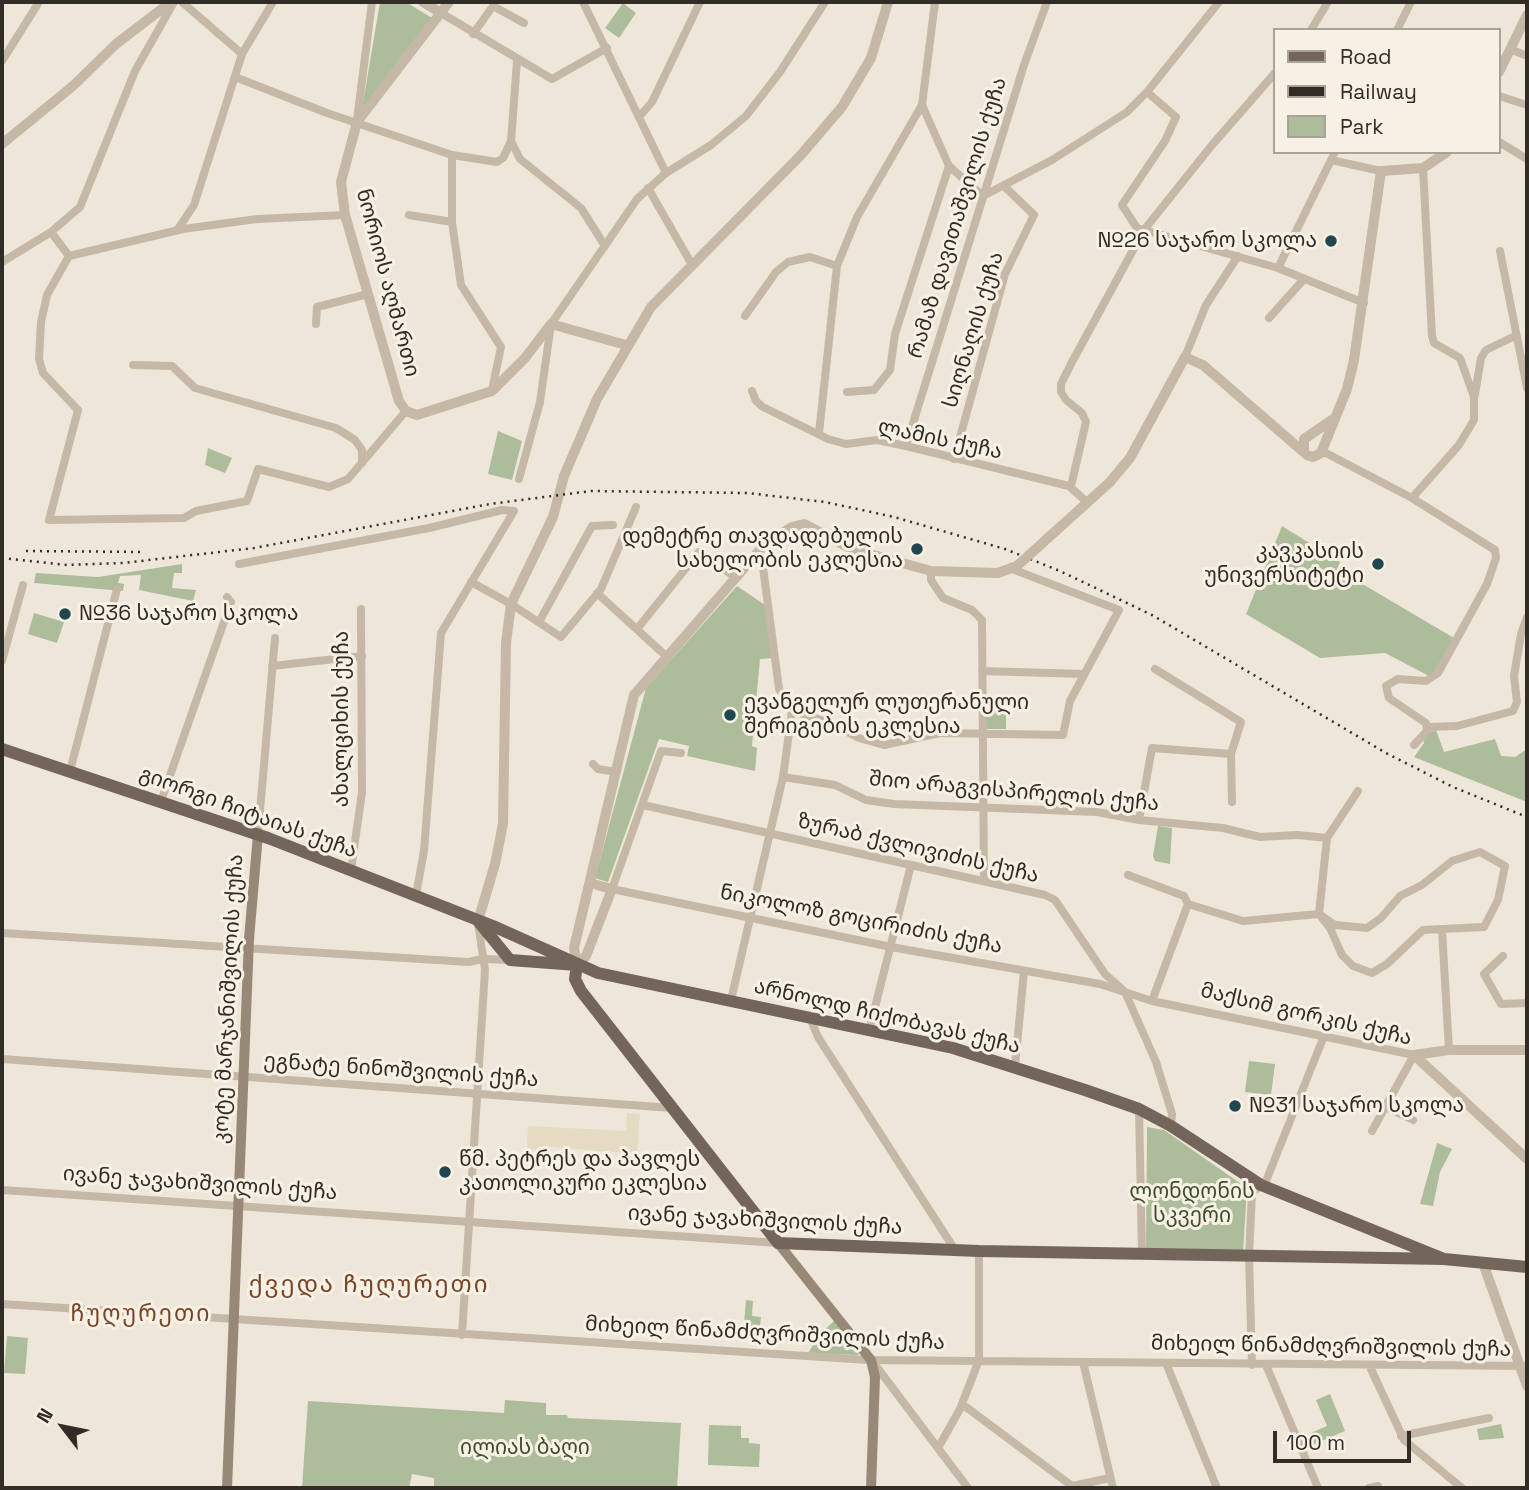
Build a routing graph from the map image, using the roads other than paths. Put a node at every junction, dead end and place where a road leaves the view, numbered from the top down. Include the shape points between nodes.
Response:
1 (38, 2) edge
2 (173, 2) edge
3 (182, 2) edge
4 (274, 2) edge
5 (372, 2) edge
6 (423, 2) edge
7 (449, 2) edge
8 (583, 2) edge
9 (700, 2) edge
10 (825, 2) edge
11 (888, 2) edge
12 (936, 2) edge
13 (1047, 2) edge
14 (1219, 2) edge
15 (1328, 2) edge
16 (1411, 2) edge
17 (441, 13) junction
18 (1527, 15) edge
19 (524, 23) dead end
20 (1315, 28) edge
21 (1398, 28) edge
22 (473, 34) junction
23 (607, 48) junction
24 (1510, 48) junction
25 (242, 54) junction
26 (1527, 56) edge
27 (2, 61) edge
28 (517, 61) junction
29 (1501, 68) edge
30 (1274, 74) edge
31 (235, 77) junction
32 (1147, 92) junction
33 (1501, 97) edge
34 (922, 105) junction
35 (1527, 105) edge
36 (639, 117) junction
37 (357, 122) junction
38 (511, 141) junction
39 (1501, 143) edge
40 (2, 144) edge
41 (1444, 154) edge
42 (452, 155) junction
43 (1333, 156) edge
44 (1527, 159) edge
45 (949, 166) junction
46 (1423, 168) junction
47 (1381, 171) junction
48 (666, 173) junction
49 (1005, 187) junction
50 (648, 188) junction
51 (983, 196) junction
52 (345, 215) junction
53 (409, 215) dead end
54 (452, 222) junction
55 (178, 229) junction
56 (1144, 230) junction
57 (51, 232) junction
58 (605, 246) junction
59 (1500, 251) dead end
60 (69, 256) junction
61 (1238, 256) junction
62 (2, 262) edge
63 (691, 263) junction
64 (837, 266) junction
65 (1278, 268) junction
66 (1304, 279) junction
67 (368, 294) junction
68 (1364, 303) junction
69 (745, 316) dead end
70 (1269, 318) dead end
71 (316, 324) dead end
72 (551, 324) junction
73 (1515, 336) junction
74 (626, 345) junction
75 (1185, 357) junction
76 (133, 365) dead end
77 (1527, 388) edge
78 (492, 391) junction
79 (752, 391) dead end
80 (847, 392) dead end
81 (1474, 397) junction
82 (406, 411) junction
83 (1337, 415) junction
84 (819, 433) junction
85 (1284, 434) junction
86 (1309, 436) junction
87 (906, 446) junction
88 (1323, 449) junction
89 (1304, 453) junction
90 (954, 458) junction
91 (362, 463) junction
92 (519, 480) dead end
93 (1070, 486) junction
94 (1412, 498) junction
95 (1088, 503) junction
96 (636, 507) dead end
97 (613, 525) dead end
98 (756, 553) junction
99 (239, 564) dead end
100 (1015, 568) junction
101 (931, 571) junction
102 (735, 577) junction
103 (471, 582) junction
104 (23, 586) dead end
105 (117, 589) dead end
106 (597, 593) junction
107 (227, 597) dead end
108 (511, 604) junction
109 (361, 610) dead end
110 (1527, 617) edge
111 (539, 622) junction
112 (637, 629) junction
113 (275, 638) dead end
114 (362, 656) junction
115 (666, 656) junction
116 (2, 661) edge
117 (272, 666) junction
118 (1155, 669) dead end
119 (982, 671) junction
120 (1083, 674) junction
121 (792, 711) junction
122 (1427, 727) junction
123 (982, 734) junction
124 (1414, 745) dead end
125 (2, 749) edge
126 (681, 753) dead end
127 (1231, 754) junction
128 (593, 764) dead end
129 (70, 771) junction
130 (616, 772) junction
131 (783, 777) junction
132 (1358, 791) dead end
133 (161, 801) junction
134 (1232, 802) dead end
135 (643, 806) junction
136 (982, 807) junction
137 (1139, 820) junction
138 (770, 833) junction
139 (258, 834) junction
140 (1327, 838) junction
141 (911, 865) junction
142 (351, 870) junction
143 (1128, 875) dead end
144 (984, 881) junction
145 (590, 883) junction
146 (612, 889) junction
147 (416, 895) junction
148 (1188, 904) junction
149 (1319, 914) junction
150 (750, 919) junction
151 (478, 920) junction
152 (1442, 930) junction
153 (2, 933) edge
154 (525, 942) junction
155 (891, 947) junction
156 (249, 950) junction
157 (1503, 956) dead end
158 (510, 957) junction
159 (567, 957) junction
160 (482, 959) junction
161 (578, 965) junction
162 (1024, 971) junction
163 (594, 972) junction
164 (575, 979) junction
165 (1125, 992) junction
166 (731, 1000) junction
167 (1152, 1001) junction
168 (1527, 1003) edge
169 (810, 1018) junction
170 (869, 1031) junction
171 (1324, 1036) junction
172 (1449, 1049) junction
173 (1527, 1050) edge
174 (1414, 1055) junction
175 (2, 1059) edge
176 (1015, 1066) junction
177 (244, 1078) junction
178 (477, 1093) junction
179 (1383, 1106) junction
180 (673, 1108) junction
181 (1139, 1109) junction
182 (1413, 1121) dead end
183 (1171, 1126) junction
184 (1372, 1131) dead end
185 (1527, 1159) edge
186 (1261, 1185) junction
187 (2, 1190) edge
188 (239, 1205) junction
189 (469, 1221) junction
190 (1401, 1241) junction
191 (778, 1243) junction
192 (955, 1250) junction
193 (979, 1251) junction
194 (1143, 1252) junction
195 (1249, 1256) junction
196 (1405, 1259) junction
197 (1444, 1259) junction
198 (1483, 1263) junction
199 (1527, 1267) edge
200 (2, 1304) edge
201 (234, 1318) junction
202 (462, 1335) junction
203 (871, 1360) junction
204 (979, 1360) junction
205 (1083, 1362) junction
206 (1166, 1363) junction
207 (1252, 1365) junction
208 (1266, 1365) junction
209 (1523, 1366) edge
210 (1370, 1367) junction
211 (1527, 1386) edge
212 (962, 1404) junction
213 (1489, 1418) dead end
214 (1401, 1436) junction
215 (938, 1448) junction
216 (1110, 1478) junction
217 (227, 1488) edge
218 (871, 1488) edge
219 (968, 1488) edge
220 (1113, 1488) edge
221 (1217, 1488) edge
222 (1318, 1488) edge
223 (1462, 1488) edge

1 - 27 street
2 - 40 street via 116,44
2 - 57 street via 135,71 80,207
3 - 25 street
4 - 25 street
5 - 37 street, ნორიოს აღმართი
6 - 17 street
7 - 17 street, ნორიოს აღმართი
8 - 23 street
9 - 36 street via 652,102
10 - 48 street via 746,116
11 - 63 street via 871,58 842,107 800,156
12 - 34 street
13 - 51 street, რამაზ დავითაშვილის ქუჩა
14 - 32 street
15 - 20 street
16 - 21 street
17 - 22 street
17 - 37 street, ნორიოს აღმართი
18 - 24 street
19 - 22 street via 493,6
22 - 28 street
23 - 28 street via 552,79
23 - 36 street
24 - 26 street
24 - 29 street
25 - 31 street
28 - 38 street
30 - 56 street
31 - 37 street
31 - 55 street via 194,205
32 - 49 street via 1088,138
32 - 56 street via 1176,117 1122,205 1131,222
33 - 35 street
34 - 45 street
34 - 64 street via 857,217
36 - 48 street
37 - 42 street
37 - 52 street, ნორიოს აღმართი via 341,182
38 - 42 street via 496,162
38 - 58 street via 520,159 581,208
39 - 44 street
41 - 46 street
42 - 54 street
43 - 47 street
43 - 65 street
45 - 51 street
45 - 80 street via 895,334 890,370 874,390
46 - 47 street
46 - 81 street via 1432,337 1434,343 1460,358
47 - 68 street
48 - 50 street
49 - 51 street
49 - 90 street, სიღნაღის ქუჩა via 1034,215 1005,274
50 - 58 street
50 - 63 street
51 - 87 street, რამაზ დავითაშვილის ქუჩა
52 - 55 street
52 - 67 street, ნორიოს აღმართი
53 - 54 street
54 - 78 street via 461,285 501,347
55 - 60 street
56 - 61 street
56 - 93 street via 1061,384 1066,400 1086,418
57 - 60 street
57 - 62 street
58 - 72 street
59 - 73 street
60 - 91 street via 47,295 41,322 43,373 78,410 49,520 184,518 196,511 247,501 258,469 330,487 348,479
61 - 65 street
61 - 75 street via 1206,304
63 - 74 street via 651,307
64 - 69 street via 810,257 788,262
64 - 84 street
65 - 66 street
66 - 68 street
66 - 70 street
67 - 71 street via 317,307
67 - 82 street, ნორიოს აღმართი via 399,401
68 - 83 street via 1354,360
72 - 74 street
72 - 78 street
72 - 92 street via 540,402
73 - 77 street
73 - 81 street via 1486,350
74 - 108 street via 597,398 564,476 553,517
75 - 85 street via 1203,365
75 - 95 street via 1130,458
76 - 91 street via 172,366 195,387 335,428 355,440 362,450
78 - 82 street via 417,415
79 - 84 street, ლამის ქუჩა via 762,407
81 - 94 street via 1469,431
82 - 91 street
83 - 86 street
83 - 88 street
84 - 87 street, ლამის ქუჩა via 846,444 877,440
85 - 86 street
85 - 89 street
86 - 88 street via 1321,439
86 - 89 street via 1302,442
87 - 90 street, ლამის ქუჩა
88 - 89 street via 1313,457
88 - 94 street
90 - 93 street, ლამის ქუჩა
93 - 95 street, ლამის ქუჩა
94 - 122 street via 1489,543 1496,558 1487,584 1438,673 1426,681 1398,679 1386,686 1388,698
95 - 100 street, bridge
96 - 106 street
97 - 111 street via 592,526
98 - 101 street via 792,527 804,524 852,549
98 - 102 street
98 - 121 street via 763,567 779,689
99 - 103 street via 514,511
100 - 101 street via 984,574
100 - 120 street via 1119,610
101 - 119 street via 931,580 943,598 972,610 982,620
102 - 112 street via 699,552
102 - 115 street
103 - 108 street
103 - 147 street via 441,633 424,851
104 - 116 street
105 - 129 street
106 - 111 street via 561,637
106 - 112 street
107 - 133 street via 230,602
108 - 111 street
108 - 151 street via 506,643 503,824
109 - 114 street, ახალციხის ქუჩა
110 - 122 street via 1514,676 1517,702 1513,711 1457,726
112 - 115 street
113 - 117 street, კოტე მარჯანიშვილის ქუჩა
114 - 117 street
114 - 142 street, ახალციხის ქუჩა via 362,792
115 - 130 street via 634,695
117 - 139 street, კოტე მარჯანიშვილის ქუჩა
118 - 127 street via 1241,722
119 - 120 street
119 - 123 street
120 - 123 street via 1070,701 1063,735
121 - 123 street via 884,745 940,733
121 - 131 street
122 - 124 street
123 - 136 street
125 - 129 main road, გიორგი ჩიტაიას ქუჩა
126 - 135 street via 661,751
127 - 134 street
127 - 137 street via 1152,748
128 - 130 street
129 - 133 main road, გიორგი ჩიტაიას ქუჩა
130 - 145 street
131 - 136 street, შიო არაგვისპირელის ქუჩა via 835,785 866,800
131 - 138 street
132 - 140 street
133 - 139 main road, გიორგი ჩიტაიას ქუჩა
135 - 138 street, ზურაბ ქვლივიძის ქუჩა
135 - 146 street
136 - 137 street, შიო არაგვისპირელის ქუჩა via 1097,812
136 - 144 street
137 - 140 street, შიო არაგვისპირელის ქუჩა via 1223,828 1260,837
138 - 141 street, ზურაბ ქვლივიძის ქუჩა
138 - 150 street
139 - 142 main road, გიორგი ჩიტაიას ქუჩა
139 - 156 main road, კოტე მარჯანიშვილის ქუჩა
140 - 149 street
141 - 144 street, ზურაბ ქვლივიძის ქუჩა
141 - 155 street
142 - 147 main road, გიორგი ჩიტაიას ქუჩა
143 - 148 street via 1184,896
144 - 165 street, ზურაბ ქვლივიძის ქუჩა via 1055,900 1105,974
145 - 146 street, ნიკოლოზ გოცირიძის ქუჩა
145 - 159 street
146 - 150 street, ნიკოლოზ გოცირიძის ქუჩა
146 - 161 street via 586,956
147 - 151 main road, გიორგი ჩიტაიას ქუჩა
148 - 149 street via 1243,920
148 - 167 street
149 - 152 street via 1342,955 1353,966 1372,973 1423,930
149 - 152 street via 1335,925 1367,928 1400,896 1422,886 1452,861 1480,852 1505,866 1499,901 1484,927
150 - 155 street, ნიკოლოზ გოცირიძის ქუჩა
150 - 166 street
151 - 154 main road, გიორგი ჩიტაიას ქუჩა
151 - 158 main road
151 - 160 street
152 - 172 street
153 - 156 street
154 - 158 main road via 523,953
154 - 159 main road, გიორგი ჩიტაიას ქუჩა
155 - 162 street, ნიკოლოზ გოცირიძის ქუჩა
155 - 170 street
156 - 160 street
156 - 177 main road, კოტე მარჯანიშვილის ქუჩა
157 - 168 street via 1484,974 1500,1004
158 - 159 main road via 548,964
158 - 160 street
159 - 161 main road, გიორგი ჩიტაიას ქუჩა
159 - 164 main road
160 - 178 street
161 - 163 main road, არნოლდ ჩიქობავას ქუჩა
161 - 164 main road
162 - 165 street, ნიკოლოზ გოცირიძის ქუჩა
162 - 176 street
163 - 164 main road via 581,973
163 - 166 main road, არნოლდ ჩიქობავას ქუჩა
164 - 180 main road
165 - 167 street, მაქსიმ გორკის ქუჩა
165 - 183 street, ზურაბ ქვლივიძის ქუჩა via 1156,1062 1172,1114
166 - 169 main road, არნოლდ ჩიქობავას ქუჩა
167 - 171 street, მაქსიმ გორკის ქუჩა
169 - 170 main road, არნოლდ ჩიქობავას ქუჩა
169 - 192 street
170 - 176 main road, არნოლდ ჩიქობავას ქუჩა
171 - 174 street, მაქსიმ გორკის ქუჩა
171 - 186 street
172 - 173 street
172 - 174 street
174 - 179 street
174 - 185 street, მაქსიმ გორკის ქუჩა
175 - 177 street, ეგნატე ნინოშვილის ქუჩა
176 - 181 main road, არნოლდ ჩიქობავას ქუჩა
177 - 178 street, ეგნატე ნინოშვილის ქუჩა
177 - 188 main road, კოტე მარჯანიშვილის ქუჩა
178 - 180 street, ეგნატე ნინოშვილის ქუჩა
178 - 189 street
179 - 182 street
179 - 184 street
180 - 191 main road
181 - 183 main road, არნოლდ ჩიქობავას ქუჩა
181 - 194 street
183 - 186 main road, არნოლდ ჩიქობავას ქუჩა
186 - 190 main road, არნოლდ ჩიქობავას ქუჩა
186 - 195 street via 1252,1193
187 - 188 street, ივანე ჯავახიშვილის ქუჩა
188 - 189 street, ივანე ჯავახიშვილის ქუჩა
188 - 201 main road, კოტე მარჯანიშვილის ქუჩა
189 - 191 street, ივანე ჯავახიშვილის ქუჩა
189 - 202 street
190 - 196 main road via 1410,1250
190 - 197 main road, არნოლდ ჩიქობავას ქუჩა
191 - 192 main road, ივანე ჯავახიშვილის ქუჩა
191 - 203 main road
192 - 193 main road, ივანე ჯავახიშვილის ქუჩა
193 - 194 main road, ივანე ჯავახიშვილის ქუჩა
193 - 204 street
194 - 195 main road, ივანე ჯავახიშვილის ქუჩა
195 - 196 main road, ივანე ჯავახიშვილის ქუჩა
195 - 207 street
196 - 197 main road, ივანე ჯავახიშვილის ქუჩა
197 - 198 main road, ივანე ჯავახიშვილის ქუჩა
198 - 199 main road, ივანე ჯავახიშვილის ქუჩა
198 - 209 street
200 - 201 street, მიხეილ წინამძღვრიშვილის ქუჩა
201 - 202 street, მიხეილ წინამძღვრიშვილის ქუჩა
201 - 217 main road, კოტე მარჯანიშვილის ქუჩა
202 - 203 street, მიხეილ წინამძღვრიშვილის ქუჩა
203 - 204 street, მიხეილ წინამძღვრიშვილის ქუჩა
203 - 215 street
203 - 218 main road via 875,1377
204 - 205 street, მიხეილ წინამძღვრიშვილის ქუჩა
204 - 212 street
205 - 206 street, მიხეილ წინამძღვრიშვილის ქუჩა
205 - 216 street
206 - 207 street, მიხეილ წინამძღვრიშვილის ქუჩა
206 - 221 street
207 - 208 street, მიხეილ წინამძღვრიშვილის ქუჩა
208 - 210 street, მიხეილ წინამძღვრიშვილის ქუჩა
208 - 222 street
209 - 210 street, მიხეილ წინამძღვრიშვილის ქუჩა
209 - 211 street
210 - 214 street
212 - 215 street
212 - 216 street via 1072,1486
213 - 214 street
214 - 223 street
215 - 219 street
216 - 220 street

